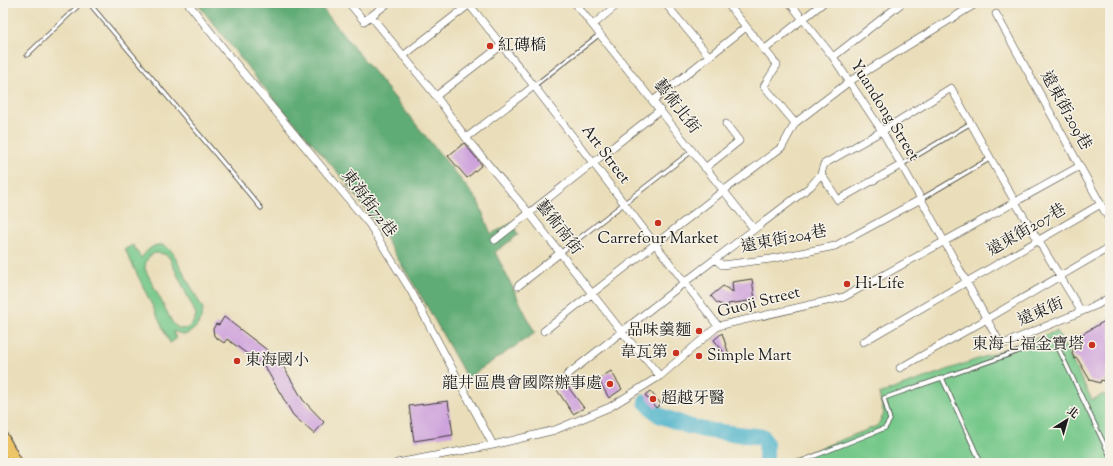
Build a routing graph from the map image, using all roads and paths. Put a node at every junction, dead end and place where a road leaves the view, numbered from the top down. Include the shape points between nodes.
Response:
1 (81, 3) edge
2 (89, 3) edge
3 (188, 3) edge
4 (349, 3) edge
5 (388, 3) edge
6 (470, 3) edge
7 (575, 3) edge
8 (619, 3) edge
9 (666, 3) edge
10 (727, 3) edge
11 (790, 3) edge
12 (823, 3) edge
13 (902, 3) edge
14 (978, 3) edge
15 (996, 14) dead end
16 (371, 16) junction
17 (803, 19) junction
18 (593, 24) junction
19 (746, 27) junction
20 (600, 34) junction
21 (502, 45) junction
22 (764, 50) junction
23 (27, 55) dead end
24 (403, 56) junction
25 (709, 56) junction
26 (833, 57) junction
27 (850, 81) junction
28 (534, 86) junction
29 (436, 96) junction
30 (653, 101) junction
31 (660, 110) junction
32 (795, 123) junction
33 (971, 123) junction
34 (726, 124) dead end
35 (882, 131) junction
36 (466, 138) junction
37 (692, 151) junction
38 (991, 158) junction
39 (593, 163) junction
40 (901, 165) junction
41 (1080, 166) junction
42 (705, 168) junction
43 (821, 174) junction
44 (723, 191) junction
45 (921, 199) junction
46 (1015, 202) junction
47 (624, 203) junction
48 (1101, 204) junction
49 (260, 208) dead end
50 (528, 213) junction
51 (1110, 221) edge
52 (754, 229) junction
53 (494, 240) dead end
54 (944, 241) junction
55 (1039, 241) junction
56 (655, 244) junction
57 (1110, 247) edge
58 (560, 253) junction
59 (715, 259) junction
60 (1060, 276) junction
61 (685, 282) junction
62 (967, 282) junction
63 (518, 286) dead end
64 (591, 294) junction
65 (1110, 297) edge
66 (1081, 311) junction
67 (987, 319) junction
68 (718, 326) junction
69 (544, 331) dead end
70 (622, 332) junction
71 (863, 342) dead end
72 (900, 368) dead end
73 (567, 375) dead end
74 (660, 376) junction
75 (942, 378) junction
76 (3, 439) edge
77 (492, 445) junction
78 (1110, 456) edge
79 (804, 462) edge
80 (16, 463) edge
81 (397, 463) edge
82 (797, 463) edge
83 (982, 463) edge

1 - 23 lane
2 - 49 lane
3 - 77 street, 東海街72巷 via 369,224 410,291
4 - 16 street via 364,21
5 - 16 street
6 - 21 street, Art Street
6 - 24 street
7 - 18 street, 藝術北街
8 - 18 street
9 - 25 street
10 - 19 street
11 - 17 street, Yuandong Street
12 - 17 street
13 - 26 street
14 - 27 street
15 - 41 street, 遠東街209巷
16 - 24 street, 藝術南街
17 - 22 street
17 - 26 street, Yuandong Street
18 - 20 street, 藝術北街
19 - 22 street
19 - 25 street
20 - 28 lane
20 - 30 street, 藝術北街
21 - 28 street, Art Street
21 - 29 street
22 - 32 street via 777,65 764,86
24 - 29 street, 藝術南街
25 - 30 street
26 - 27 street, Yuandong Street
27 - 32 street
27 - 35 street, Yuandong Street
28 - 36 street
28 - 39 street, Art Street
29 - 36 street, 藝術南街
30 - 31 street, 藝術北街
31 - 37 street, 藝術北街
31 - 39 street
32 - 44 street via 782,147
33 - 35 street via 951,88
33 - 38 street
33 - 40 lane
34 - 42 street via 740,141
35 - 40 street, Yuandong Street
35 - 43 street via 824,164
36 - 50 street, 藝術南街
37 - 42 street, 藝術北街
37 - 47 lane
38 - 45 lane
38 - 46 street
39 - 47 street, Art Street
39 - 50 street
40 - 43 street via 838,200
40 - 45 street, Yuandong Street
41 - 46 street, Guoji Street
41 - 48 street, 遠東街209巷
42 - 44 street, 藝術北街
43 - 52 street via 811,186
44 - 52 street, 藝術北街
44 - 56 street
45 - 54 street, Yuandong Street
45 - 59 street, 遠東街204巷 via 835,246 772,259 722,265
46 - 54 street, Guoji Street
46 - 55 street
47 - 56 street, Art Street
47 - 58 lane
48 - 51 street, 遠東街209巷
48 - 55 street, 遠東街207巷
50 - 53 street
50 - 58 street, 藝術南街
52 - 59 street
54 - 62 street, 遠東街
54 - 68 street, Guoji Street via 844,297
55 - 60 street
55 - 62 street, 遠東街207巷
56 - 61 street, Art Street
56 - 64 street
57 - 60 street
58 - 63 street
58 - 64 street, 藝術南街
59 - 61 street
60 - 66 street
60 - 67 street
61 - 68 street, Art Street
61 - 70 street
62 - 67 street, 遠東街
62 - 71 street, 遠東街207巷
64 - 69 street
64 - 70 street, 藝術南街
65 - 66 street, 遠東街
66 - 67 street, 遠東街 via 1001,345
67 - 72 street
68 - 74 street, Guoji Street
70 - 73 street
70 - 74 street, 藝術南街
74 - 77 street, Guoji Street via 610,407 555,430
75 - 78 lane via 1054,339
75 - 79 lane via 884,398 890,420 885,428
75 - 83 lane
76 - 80 main road
77 - 81 street, Guoji Street
79 - 82 lane

